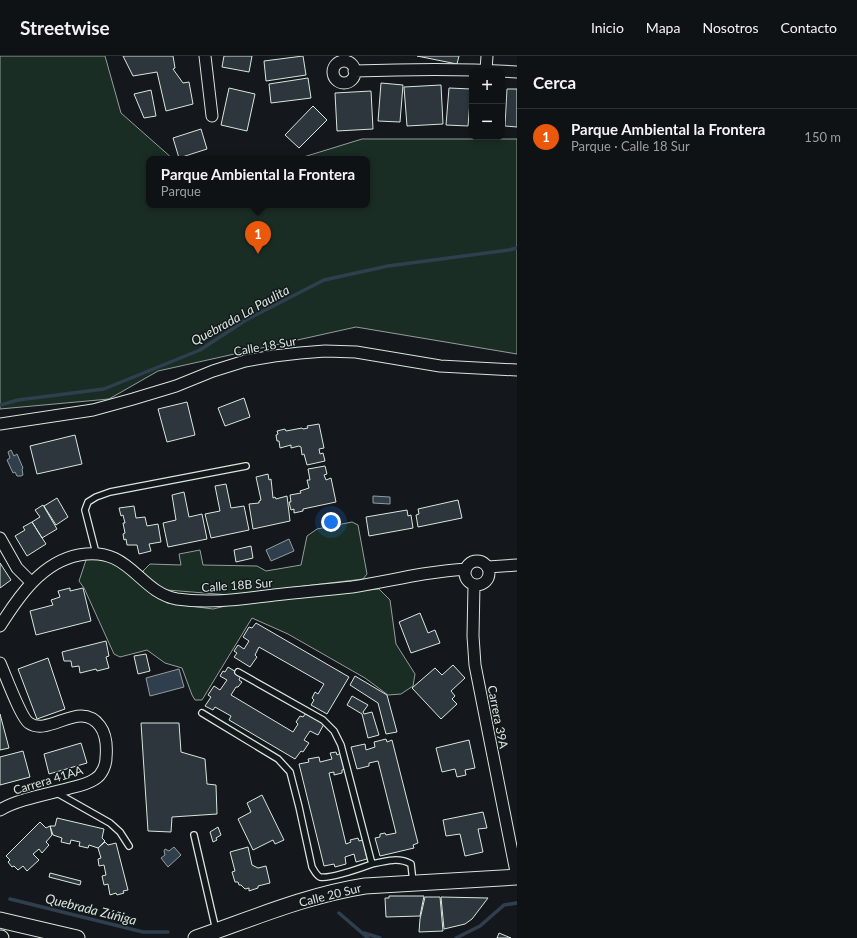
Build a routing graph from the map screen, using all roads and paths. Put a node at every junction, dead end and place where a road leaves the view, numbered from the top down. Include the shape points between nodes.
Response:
1 (205, 56) edge
2 (487, 56) edge
3 (486, 68) edge
4 (469, 69) edge
5 (354, 71) dead end
6 (505, 71) edge
7 (517, 72) edge
8 (212, 116) dead end
9 (517, 370) edge
10 (0, 424) edge
11 (246, 466) dead end
12 (0, 538) edge
13 (96, 553) junction
14 (517, 565) edge
15 (488, 567) junction
16 (466, 569) junction
17 (32, 582) junction
18 (474, 585) junction
19 (0, 626) edge
20 (0, 663) edge
21 (238, 672) dead end
22 (202, 713) dead end
23 (56, 792) junction
24 (0, 810) edge
25 (194, 835) dead end
26 (129, 846) dead end
27 (372, 864) junction
28 (517, 877) edge
29 (414, 884) junction
30 (0, 920) edge
31 (216, 931) junction
32 (77, 938) edge
33 (196, 938) edge

1 - 8 street
2 - 3 street
4 - 5 street
6 - 7 street
9 - 10 street, Calle 18 Sur via 440,366 356,352 300,353 245,361 133,400 93,410
11 - 13 lane via 110,492 96,497 88,502 85,510
12 - 17 street via 17,568
13 - 16 street, Calle 18B Sur via 125,564 157,590 174,598 194,601 228,600 352,587
13 - 17 street, Calle 18B Sur via 64,559
14 - 15 street
15 - 16 street via 483,561 474,561
15 - 18 street via 488,579 482,584
16 - 18 street via 467,580
17 - 19 street
18 - 28 street, Carrera 39A via 475,665
20 - 23 street, Carrera 41AA via 28,723 36,726 47,725 73,716 86,716 96,721 103,730 106,759 97,778
21 - 27 lane via 323,720 334,731 341,745
22 - 27 lane via 278,759 290,772 312,867 316,874 320,877 330,876
23 - 24 street, Carrera 41AA
23 - 26 lane via 110,823
25 - 31 lane
27 - 29 lane via 405,860 411,864
28 - 29 street, Calle 20 Sur
29 - 31 street, Calle 20 Sur via 343,889
30 - 32 street
31 - 33 street, Calle 20 Sur

